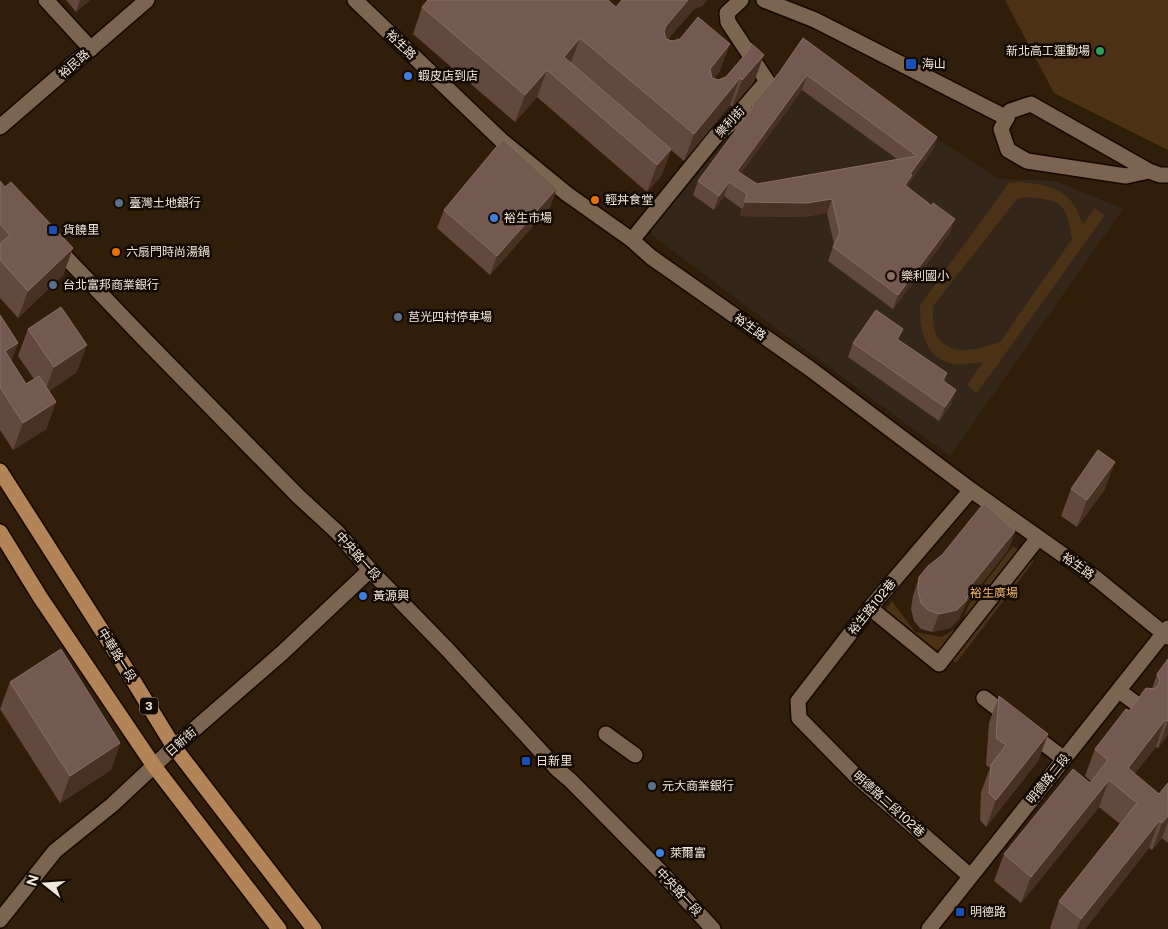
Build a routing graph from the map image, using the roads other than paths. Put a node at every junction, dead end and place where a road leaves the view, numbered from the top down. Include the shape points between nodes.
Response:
1 (46, 0) edge
2 (147, 0) edge
3 (355, 0) edge
4 (741, 0) edge
5 (764, 0) edge
6 (91, 49) junction
7 (1007, 118) junction
8 (0, 127) edge
9 (1149, 171) junction
10 (1168, 175) edge
11 (43, 232) edge
12 (632, 240) junction
13 (0, 470) edge
14 (971, 490) junction
15 (0, 532) edge
16 (1038, 538) junction
17 (370, 570) junction
18 (870, 608) junction
19 (1166, 633) edge
20 (1119, 691) junction
21 (984, 698) dead end
22 (1141, 707) edge
23 (810, 729) joint
24 (606, 734) dead end
25 (174, 747) junction
26 (636, 755) dead end
27 (1064, 759) junction
28 (154, 766) junction
29 (970, 876) junction
30 (0, 920) edge
31 (279, 929) edge
32 (314, 929) edge
33 (713, 929) edge
34 (928, 929) edge

1 - 6 street
2 - 6 street, 裕民路
3 - 12 street, 裕生路 via 501,140 567,194
4 - 12 street, 樂利街 via 727,13 728,22 767,81 716,136
5 - 7 street via 816,20
6 - 8 street, 裕民路
7 - 9 street via 1010,111 1031,104
7 - 9 street via 1001,129 1008,150 1027,161 1126,176
9 - 10 street
11 - 17 street, 中央路一段 via 144,339 337,532
12 - 14 street, 裕生路
13 - 25 main road, 中華路一段 / 3
14 - 16 street, 裕生路
14 - 18 street, 裕生路102巷
15 - 28 main road, 3
16 - 18 street via 939,664
16 - 19 street, 裕生路
17 - 25 street, 日新街 via 282,653
17 - 33 street, 中央路一段
18 - 23 street, 裕生路102巷 via 798,701 799,718
19 - 20 street, 明德路二段
20 - 22 street
20 - 27 street, 明德路二段
21 - 27 street
23 - 29 street, 明德路二段102巷 via 855,775
24 - 26 street
25 - 28 street, 日新街
25 - 32 main road, 中華路一段 / 3
27 - 29 street, 明德路二段
28 - 30 street, 日新街 via 55,851
28 - 31 main road, 3
29 - 34 street, 明德路二段

